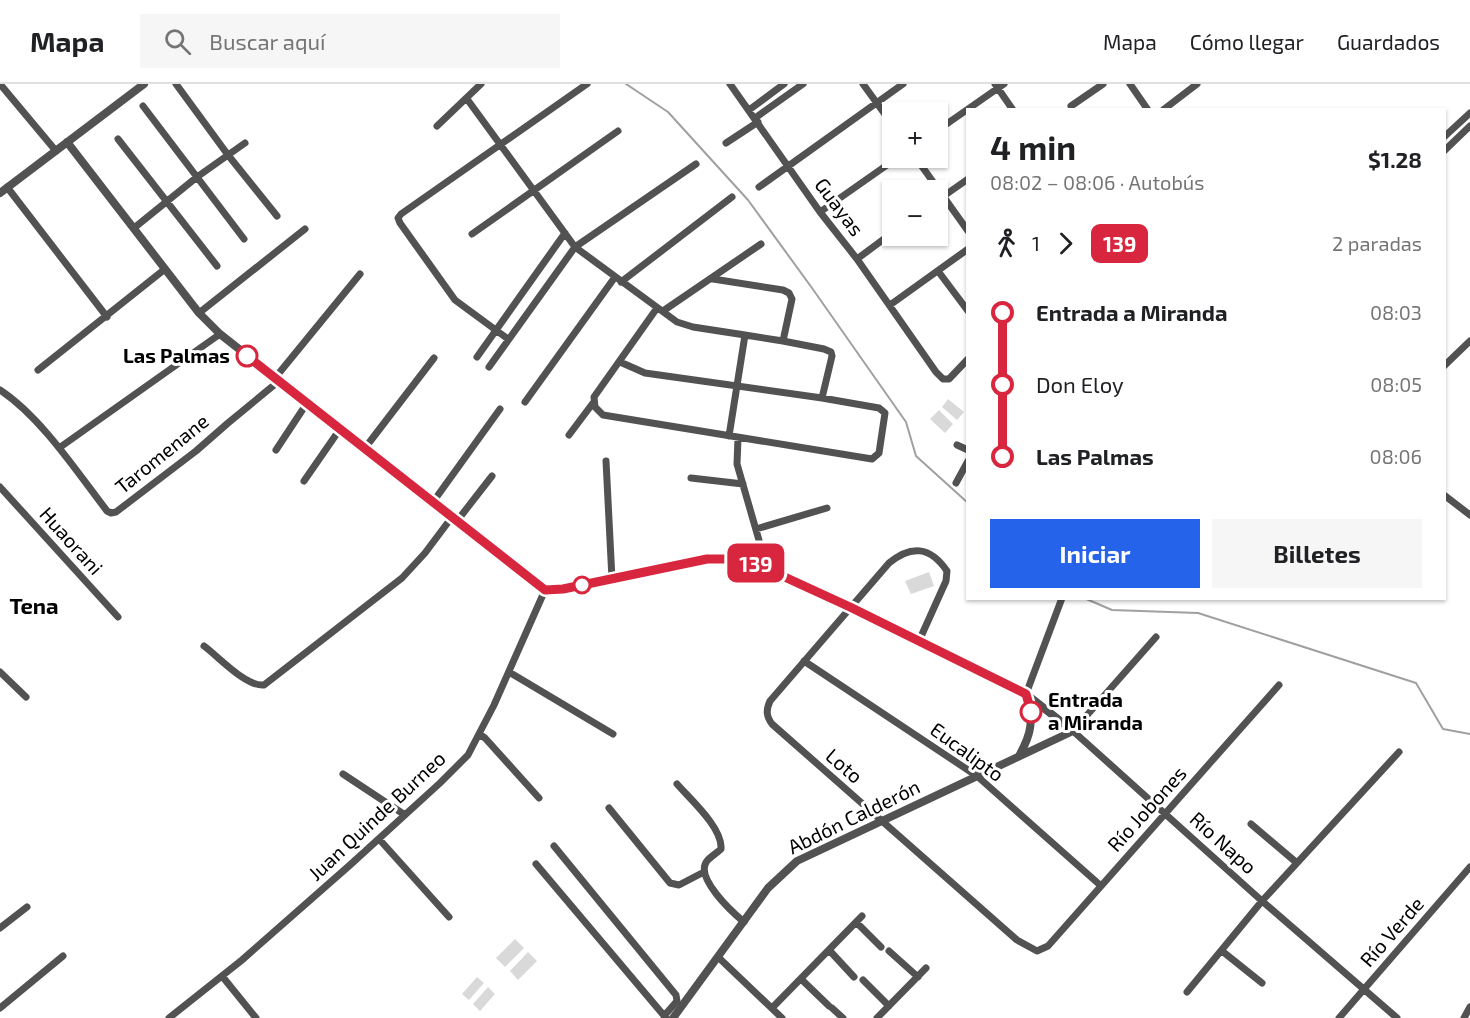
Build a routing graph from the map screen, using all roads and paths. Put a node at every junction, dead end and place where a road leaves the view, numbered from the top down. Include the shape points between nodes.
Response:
1 (144, 84) edge
2 (177, 84) edge
3 (482, 84) edge
4 (587, 84) edge
5 (730, 84) edge
6 (784, 84) edge
7 (803, 84) edge
8 (863, 84) edge
9 (903, 84) edge
10 (1103, 84) edge
11 (1130, 84) edge
12 (1197, 84) edge
13 (999, 85) edge
14 (2, 90) edge
15 (467, 99) junction
16 (877, 102) junction
17 (143, 106) dead end
18 (1071, 106) dead end
19 (970, 108) edge
20 (1012, 108) edge
21 (1147, 108) edge
22 (1166, 108) edge
23 (882, 109) edge
24 (749, 110) junction
25 (966, 111) edge
26 (1470, 113) edge
27 (756, 120) junction
28 (948, 123) edge
29 (437, 126) dead end
30 (1470, 126) edge
31 (618, 131) dead end
32 (1446, 135) edge
33 (118, 139) dead end
34 (67, 142) junction
35 (245, 143) dead end
36 (726, 143) dead end
37 (501, 144) junction
38 (1446, 149) edge
39 (56, 151) junction
40 (228, 155) junction
41 (696, 164) dead end
42 (788, 167) junction
43 (882, 168) edge
44 (197, 177) junction
45 (966, 180) edge
46 (759, 187) dead end
47 (3, 190) edge
48 (535, 191) junction
49 (948, 193) edge
50 (732, 197) dead end
51 (167, 202) junction
52 (948, 206) edge
53 (820, 212) junction
54 (277, 216) dead end
55 (134, 228) junction
56 (966, 228) edge
57 (305, 229) dead end
58 (472, 234) dead end
59 (566, 234) junction
60 (244, 239) dead end
61 (882, 240) edge
62 (761, 244) dead end
63 (575, 247) junction
64 (966, 250) edge
65 (857, 259) junction
66 (217, 266) dead end
67 (165, 269) junction
68 (938, 271) junction
69 (360, 274) dead end
70 (713, 279) junction
71 (618, 280) junction
72 (890, 305) junction
73 (966, 308) edge
74 (660, 310) junction
75 (199, 313) junction
76 (107, 316) junction
77 (496, 330) junction
78 (220, 334) junction
79 (745, 335) junction
80 (508, 339) junction
81 (783, 341) junction
82 (1470, 341) edge
83 (477, 357) dead end
84 (434, 358) dead end
85 (966, 361) edge
86 (620, 362) junction
87 (1446, 364) edge
88 (489, 367) dead end
89 (38, 370) dead end
90 (277, 380) junction
91 (737, 385) junction
92 (0, 390) edge
93 (822, 398) junction
94 (525, 402) dead end
95 (307, 403) junction
96 (593, 403) junction
97 (500, 410) dead end
98 (340, 429) junction
99 (569, 435) dead end
100 (729, 436) junction
101 (738, 438) junction
102 (957, 445) dead end
103 (59, 448) junction
104 (365, 448) junction
105 (966, 449) edge
106 (276, 450) dead end
107 (606, 461) dead end
108 (966, 465) edge
109 (492, 477) dead end
110 (691, 478) dead end
111 (304, 481) dead end
112 (956, 483) dead end
113 (743, 484) junction
114 (0, 488) edge
115 (1446, 497) edge
116 (433, 502) junction
117 (827, 508) dead end
118 (1470, 515) edge
119 (455, 519) junction
120 (756, 529) junction
121 (767, 568) junction
122 (612, 579) junction
123 (545, 590) junction
124 (1061, 600) edge
125 (850, 607) junction
126 (118, 617) dead end
127 (1156, 637) dead end
128 (918, 640) junction
129 (204, 646) dead end
130 (804, 661) junction
131 (0, 672) edge
132 (508, 672) junction
133 (1279, 685) dead end
134 (1026, 694) junction
135 (26, 697) dead end
136 (1073, 731) junction
137 (479, 734) junction
138 (613, 734) dead end
139 (1399, 752) dead end
140 (1019, 756) junction
141 (343, 774) dead end
142 (977, 776) junction
143 (677, 784) dead end
144 (539, 798) dead end
145 (609, 808) dead end
146 (1166, 813) junction
147 (405, 815) junction
148 (881, 820) junction
149 (1251, 824) dead end
150 (379, 839) junction
151 (554, 846) dead end
152 (1297, 863) junction
153 (536, 864) dead end
154 (1470, 867) edge
155 (704, 872) junction
156 (1100, 885) junction
157 (1262, 901) junction
158 (27, 907) dead end
159 (862, 916) dead end
160 (449, 917) dead end
161 (744, 922) junction
162 (856, 922) junction
163 (0, 928) edge
164 (881, 947) dead end
165 (829, 950) junction
166 (889, 951) dead end
167 (1036, 951) joint
168 (1222, 951) junction
169 (63, 956) dead end
170 (718, 957) junction
171 (926, 968) dead end
172 (222, 976) junction
173 (854, 977) dead end
174 (918, 977) junction
175 (801, 979) junction
176 (863, 980) dead end
177 (1262, 983) dead end
178 (1365, 989) junction
179 (1187, 992) dead end
180 (677, 997) junction
181 (689, 998) junction
182 (889, 1006) junction
183 (1470, 1007) edge
184 (0, 1008) edge
185 (772, 1008) junction
186 (668, 1017) edge
187 (169, 1018) edge
188 (256, 1018) edge
189 (782, 1018) edge
190 (843, 1018) edge
191 (877, 1018) edge
192 (1339, 1018) edge
193 (1397, 1018) edge
194 (1464, 1018) edge

1 - 34 street
2 - 40 street
3 - 15 street
4 - 37 street
5 - 24 street, Guayas
6 - 24 street
7 - 27 street
8 - 16 street
9 - 16 street
10 - 18 street
11 - 21 street
12 - 22 street
13 - 19 street
13 - 20 street
14 - 39 street
15 - 29 street
15 - 37 street
16 - 23 street
16 - 42 street
17 - 44 street
24 - 27 street, Guayas
25 - 28 street
26 - 32 street
27 - 36 street
27 - 42 street, Guayas
30 - 38 street
31 - 48 street
33 - 51 street
34 - 39 street
34 - 55 street
35 - 40 street
37 - 48 street
37 - 77 street via 398,218 455,300
39 - 47 street
40 - 44 street
40 - 54 street
41 - 63 street
42 - 46 street
42 - 53 street, Guayas
43 - 53 street
44 - 51 street
44 - 60 street
45 - 49 street
47 - 76 street
48 - 58 street
48 - 59 street
50 - 71 street
51 - 55 street
51 - 66 street
52 - 56 street
53 - 65 street, Guayas
55 - 67 street
57 - 75 street
59 - 63 street
59 - 77 street
61 - 65 street
62 - 70 street
63 - 71 street
63 - 80 street
64 - 68 street
65 - 72 street, Guayas
67 - 75 street
67 - 76 street
68 - 72 street
68 - 73 street
69 - 90 street, Taromenane
70 - 74 street
70 - 81 street via 789,293 792,303
71 - 74 street
71 - 94 street
72 - 85 street, Guayas via 943,379 949,379
74 - 79 street via 684,325
74 - 86 street
75 - 78 street
76 - 89 street
77 - 80 street
77 - 83 street
78 - 90 street
78 - 103 street
79 - 81 street
79 - 91 street
80 - 88 street
81 - 93 street via 831,352
82 - 87 street
84 - 104 street
86 - 91 street via 645,373
86 - 96 street
90 - 95 street
90 - 103 street, Taromenane via 180,465 116,512 107,511
91 - 93 street
91 - 100 street
92 - 103 street, Taromenane via 14,399
93 - 101 street via 879,408 885,413 876,457
95 - 98 street
95 - 106 street
96 - 99 street
96 - 100 street via 609,417
97 - 116 street
98 - 104 street
98 - 111 street
100 - 101 street
101 - 113 street via 737,464
102 - 105 street
104 - 116 street
107 - 122 street
108 - 112 street
109 - 119 street
110 - 113 street
113 - 120 street
114 - 126 street, Huaorani
115 - 118 street
116 - 119 street
117 - 120 street
119 - 123 street
119 - 129 street via 402,578 264,685 255,686 238,675
120 - 121 street
121 - 122 street, Río Napo via 736,559 707,559
121 - 125 street, Río Napo
122 - 123 street, Río Napo
123 - 132 street, Juan Quinde Burneo
124 - 134 street
125 - 128 street, Río Napo
125 - 128 street, Loto via 902,552 930,554 947,571 946,581
125 - 130 street, Loto
127 - 136 street
128 - 134 street, Río Napo
130 - 142 street, Eucalipto
130 - 148 street, Loto via 770,701 768,718
131 - 135 street
132 - 137 street, Juan Quinde Burneo
132 - 138 street
133 - 146 street, Río Jobones
134 - 136 street, Río Napo
134 - 140 street via 1032,721
136 - 140 street, Abdón Calderón
136 - 146 street, Río Napo
137 - 144 street
137 - 147 street, Juan Quinde Burneo via 468,755
139 - 152 street
140 - 142 street, Abdón Calderón
141 - 147 street
142 - 148 street, Abdón Calderón
142 - 156 street, Eucalipto
143 - 155 street via 717,831 721,843 721,849 706,862
145 - 155 street via 670,883 679,885
146 - 156 street, Río Jobones
146 - 157 street, Río Napo
147 - 150 street, Juan Quinde Burneo
148 - 161 street, Abdón Calderón via 797,861 777,878
148 - 167 street, Loto via 1017,940
149 - 152 street
150 - 160 street
150 - 172 street, Juan Quinde Burneo
151 - 180 street
152 - 157 street
153 - 186 street
154 - 178 street, Río Verde
155 - 161 street via 714,891
156 - 167 street, Río Jobones via 1048,946
157 - 168 street
157 - 178 street, Río Napo
158 - 163 street
159 - 162 street
161 - 170 street, Abdón Calderón
162 - 164 street
162 - 165 street
165 - 173 street
165 - 175 street
166 - 174 street
168 - 177 street
168 - 179 street
169 - 184 street
170 - 181 street, Abdón Calderón
170 - 185 street
171 - 174 street
172 - 187 street, Juan Quinde Burneo
172 - 188 street
174 - 182 street
175 - 185 street
175 - 190 street
176 - 182 street
178 - 192 street, Río Verde
178 - 193 street, Río Napo
180 - 181 street
180 - 186 street
181 - 186 street, Abdón Calderón
182 - 191 street
183 - 194 street
185 - 189 street

